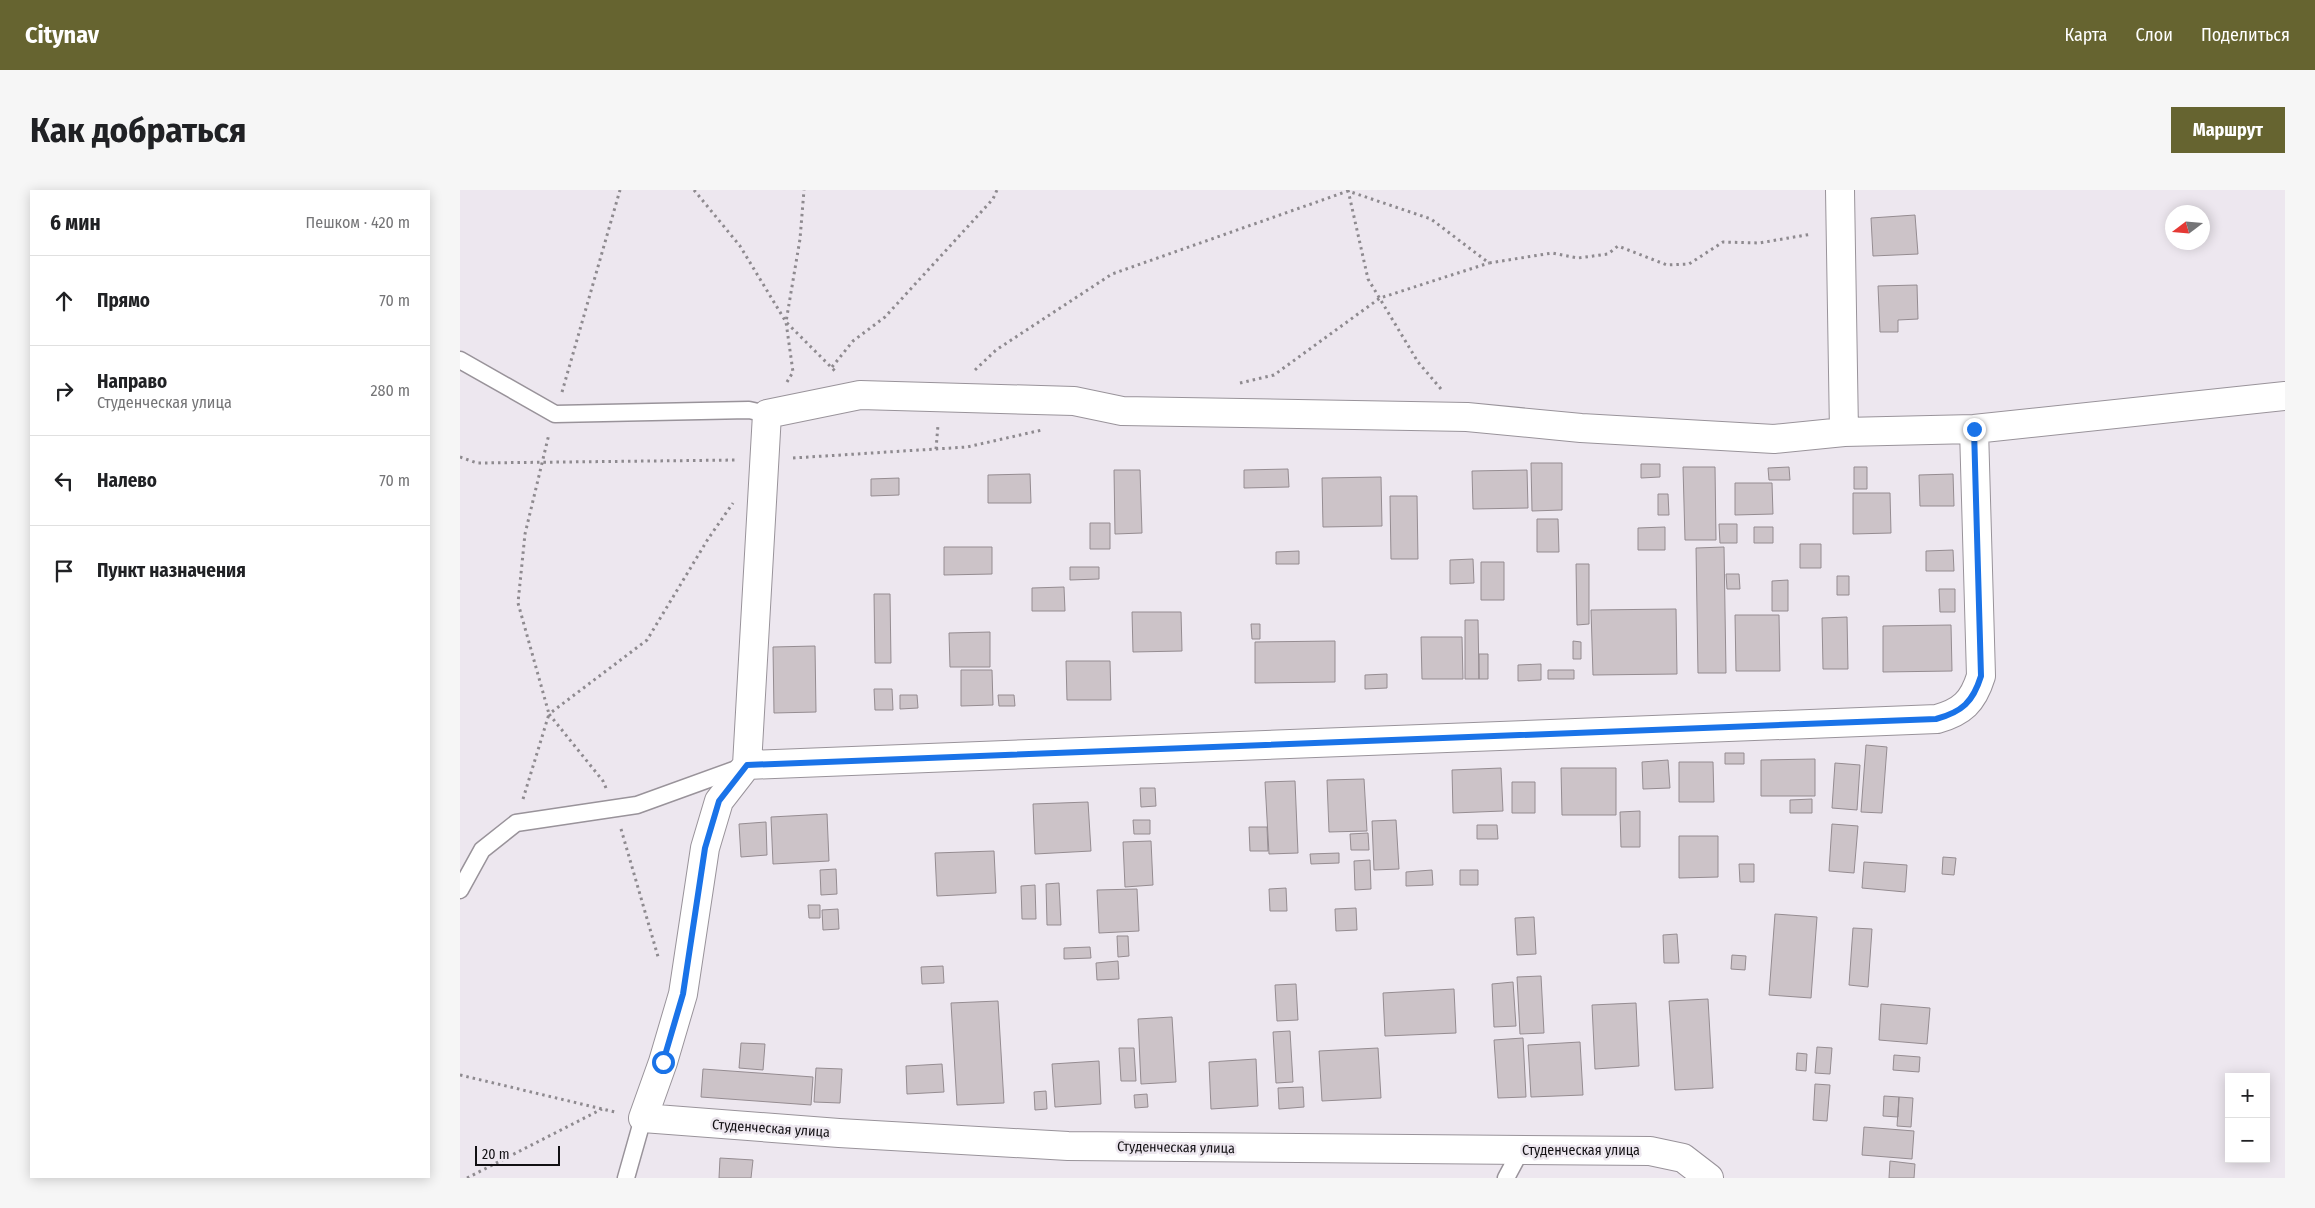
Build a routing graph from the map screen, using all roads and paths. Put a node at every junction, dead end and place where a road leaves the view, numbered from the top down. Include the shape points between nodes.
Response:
1 (620, 190) edge
2 (694, 190) edge
3 (804, 190) edge
4 (997, 190) edge
5 (1840, 190) edge
6 (1348, 191) edge
7 (1840, 232) junction
8 (1488, 263) junction
9 (1380, 298) junction
10 (786, 322) junction
11 (460, 360) edge
12 (832, 367) junction
13 (860, 395) junction
14 (2285, 396) edge
15 (947, 398) junction
16 (555, 414) junction
17 (767, 414) junction
18 (1467, 417) junction
19 (1974, 429) junction
20 (1844, 432) junction
21 (936, 449) dead end
22 (460, 457) edge
23 (764, 460) junction
24 (542, 461) junction
25 (736, 499) dead end
26 (549, 714) junction
27 (747, 765) junction
28 (615, 808) junction
29 (516, 823) junction
30 (460, 890) edge
31 (659, 961) dead end
32 (460, 1076) edge
33 (603, 1109) junction
34 (643, 1118) junction
35 (1521, 1150) junction
36 (1706, 1175) edge
37 (467, 1178) edge
38 (626, 1178) edge
39 (1506, 1178) edge

1 - 16 path
2 - 10 path via 740,246
3 - 10 path via 800,239
4 - 12 path via 993,199 885,317 854,341
5 - 7 street
6 - 8 path via 1431,219
6 - 9 path via 1368,279
6 - 15 path via 1112,274 996,350
7 - 8 path via 1797,235 1759,243 1723,242 1689,264 1667,265 1618,246 1608,254 1578,258 1552,253
7 - 20 street
8 - 9 path
9 - 18 path via 1418,362
10 - 12 path
10 - 17 path via 793,372
11 - 16 lane
12 - 13 path
13 - 15 street
13 - 17 street
14 - 19 street
15 - 18 street via 1074,401 1122,411
15 - 21 path via 938,414
16 - 17 lane via 749,410
16 - 24 path
17 - 23 street
18 - 20 street via 1581,428 1774,439
19 - 20 street
19 - 27 street via 1981,676 1976,694 1952,715 1936,719
22 - 24 path via 477,463
23 - 24 path
23 - 27 street
24 - 26 path via 525,534 518,603
25 - 26 path via 647,640
26 - 28 path via 603,781
26 - 29 path
27 - 28 lane via 637,804
27 - 34 street via 719,801 705,848 683,994
28 - 29 lane
28 - 31 path
29 - 30 lane via 482,850
32 - 33 path
33 - 34 path
33 - 37 path
34 - 35 street, Студенческая улица via 1068,1146
34 - 38 lane
35 - 36 street, Студенческая улица via 1650,1151 1683,1158
35 - 39 lane

